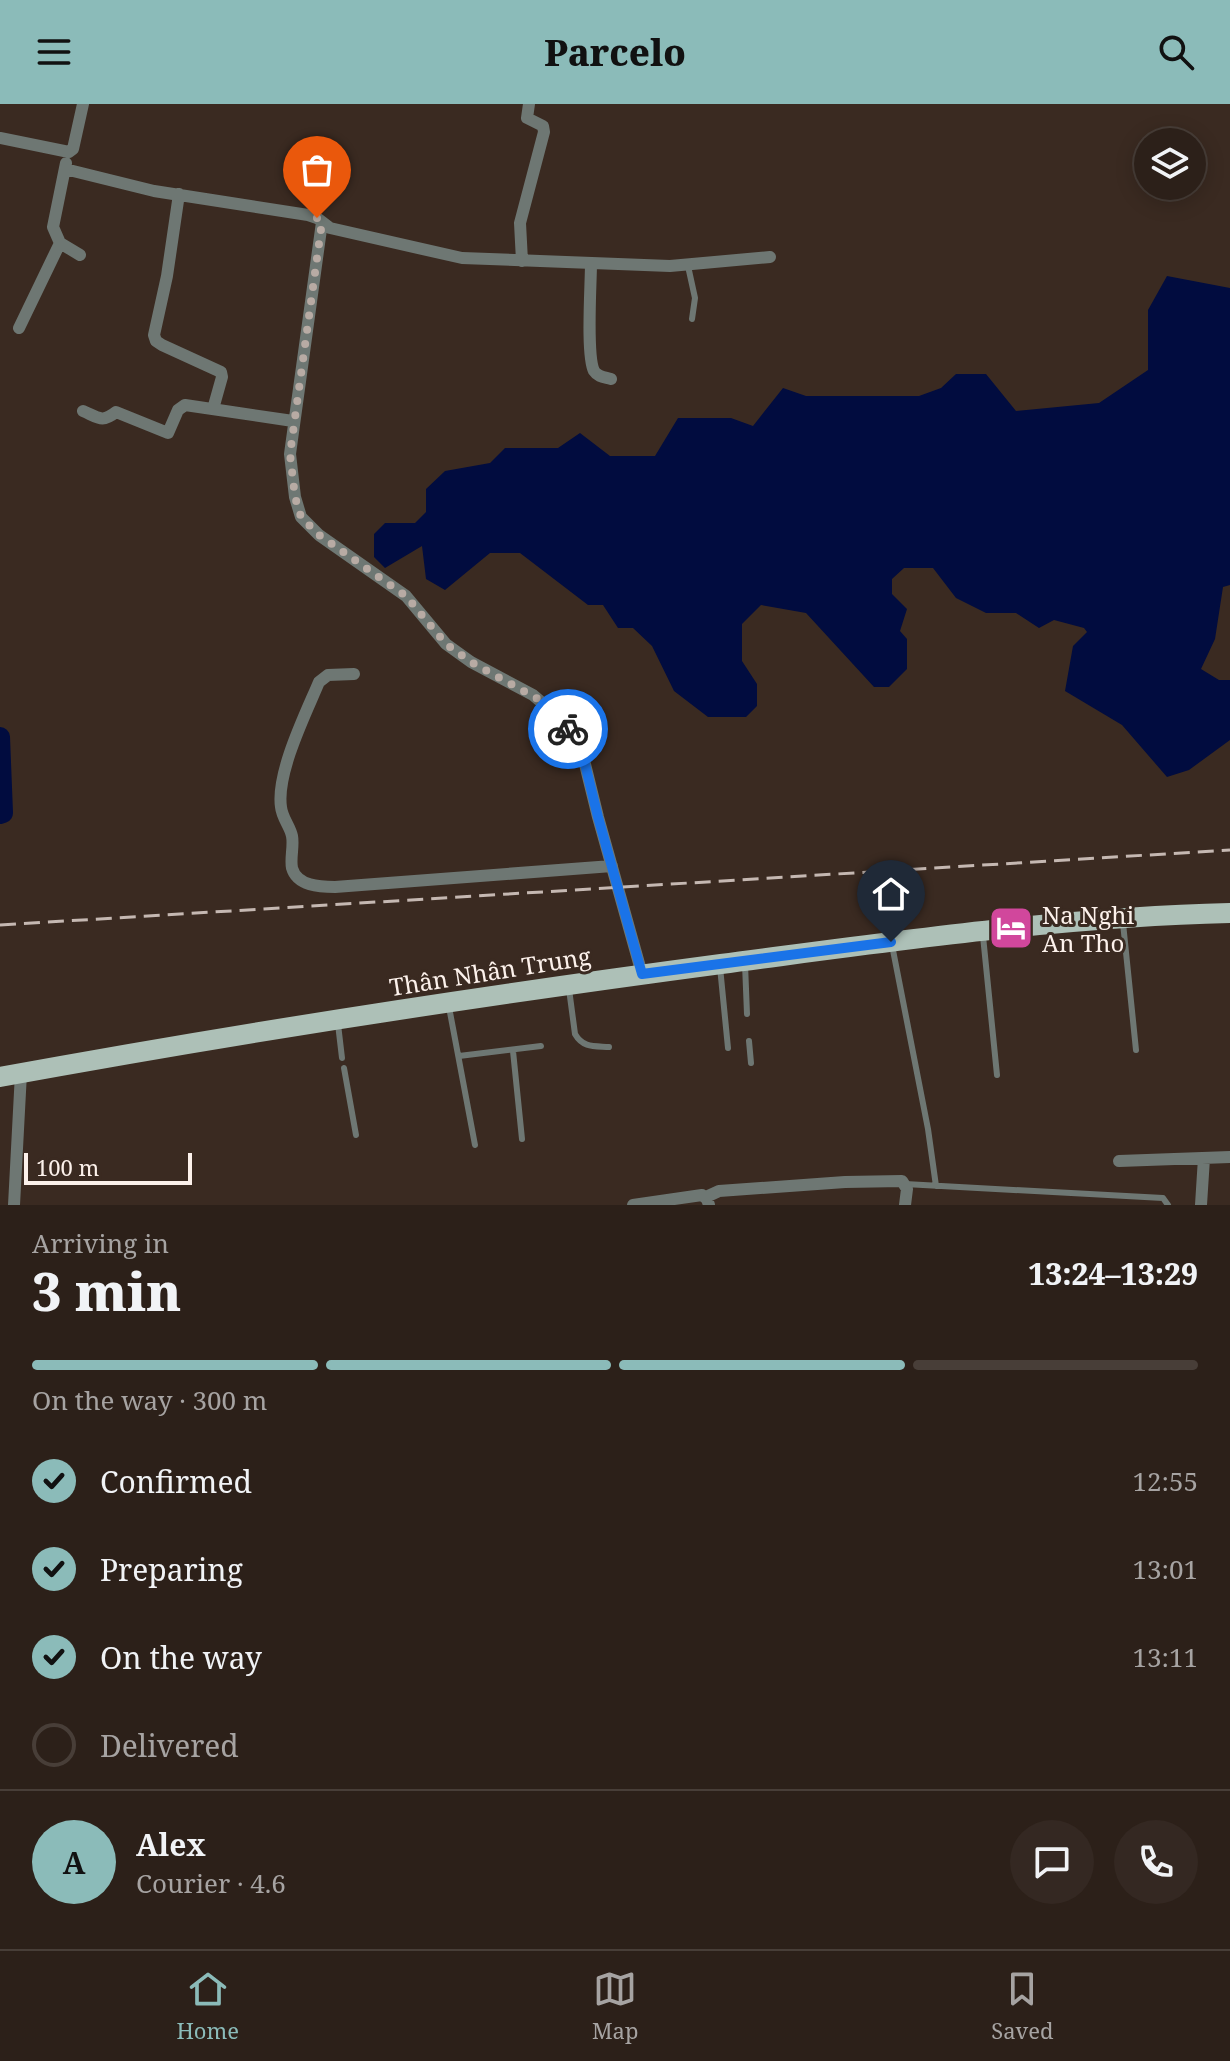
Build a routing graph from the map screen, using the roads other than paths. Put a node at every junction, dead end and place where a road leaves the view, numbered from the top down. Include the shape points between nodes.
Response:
1 (83, 104) edge
2 (529, 104) edge
3 (0, 138) edge
4 (69, 152) junction
5 (65, 169) junction
6 (179, 194) junction
7 (322, 222) junction
8 (60, 243) junction
9 (80, 255) dead end
10 (770, 257) dead end
11 (522, 261) junction
12 (591, 263) junction
13 (688, 266) junction
14 (692, 319) dead end
15 (19, 328) dead end
16 (611, 379) dead end
17 (213, 409) junction
18 (83, 411) dead end
19 (293, 421) junction
20 (354, 674) dead end
21 (612, 866) junction
22 (1230, 913) edge
23 (1122, 918) junction
24 (982, 932) junction
25 (891, 942) junction
26 (745, 961) junction
27 (720, 964) junction
28 (642, 974) junction
29 (569, 985) junction
30 (448, 1003) junction
31 (747, 1014) dead end
32 (337, 1020) junction
33 (749, 1041) dead end
34 (541, 1046) dead end
35 (609, 1047) dead end
36 (728, 1048) dead end
37 (1136, 1050) dead end
38 (513, 1051) junction
39 (459, 1056) junction
40 (342, 1058) dead end
41 (751, 1063) dead end
42 (344, 1068) dead end
43 (21, 1073) junction
44 (997, 1075) dead end
45 (0, 1077) edge
46 (356, 1135) dead end
47 (522, 1139) dead end
48 (475, 1145) dead end
49 (1230, 1157) edge
50 (1204, 1158) junction
51 (1119, 1161) dead end
52 (905, 1184) junction
53 (936, 1186) junction
54 (707, 1201) edge
55 (14, 1205) edge
56 (633, 1205) edge
57 (905, 1205) edge
58 (1168, 1205) edge
59 (1201, 1205) edge

1 - 4 street
2 - 11 street via 527,118 544,132 520,223
3 - 4 street
4 - 5 street
5 - 6 street
5 - 8 street via 53,217
6 - 7 street via 308,215
6 - 17 street via 154,335 162,345 221,372
7 - 11 street via 445,255
7 - 19 street
8 - 9 street
8 - 15 street
10 - 13 street
11 - 12 street
12 - 13 street
12 - 16 street via 593,369
13 - 14 lane via 695,298
17 - 18 street via 182,406 168,433 116,412 103,419
17 - 19 street
19 - 21 street via 291,474 307,525 406,596 446,644 533,695 561,719 583,756
20 - 21 street via 328,675 319,682 282,778 281,806 296,875 310,885 335,887
21 - 28 street
22 - 23 main road, Thân Nhân Trung
23 - 24 main road, Thân Nhân Trung
23 - 37 lane
24 - 25 main road, Thân Nhân Trung
24 - 44 lane
25 - 26 main road, Thân Nhân Trung
25 - 53 lane
26 - 27 main road, Thân Nhân Trung
26 - 31 lane
27 - 28 main road, Thân Nhân Trung
27 - 36 lane
28 - 29 main road, Thân Nhân Trung
29 - 30 main road, Thân Nhân Trung
29 - 35 lane via 578,1040 586,1046
30 - 32 main road, Thân Nhân Trung
30 - 39 lane
32 - 40 lane
32 - 43 main road, Thân Nhân Trung
33 - 41 lane
34 - 38 lane
38 - 39 lane
38 - 47 lane
39 - 48 lane
42 - 46 lane
43 - 45 main road, Thân Nhân Trung
43 - 55 street
49 - 50 street
50 - 51 street
50 - 59 street
52 - 53 lane
52 - 54 street via 845,1182 719,1191
52 - 57 street
53 - 58 lane via 1163,1198
54 - 56 street via 695,1196

